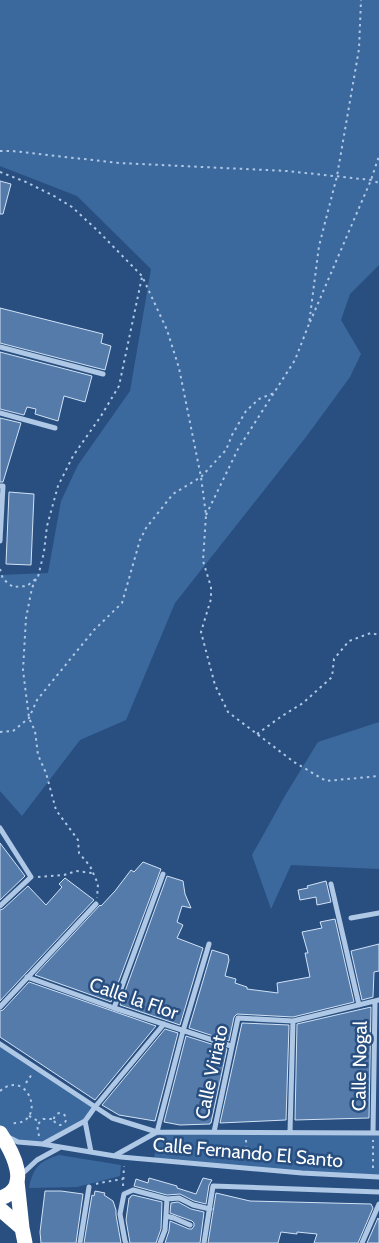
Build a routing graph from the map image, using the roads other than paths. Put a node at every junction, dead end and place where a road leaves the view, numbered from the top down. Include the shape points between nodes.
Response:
1 (0, 347) edge
2 (103, 374) dead end
3 (0, 413) edge
4 (55, 428) dead end
5 (1, 486) edge
6 (0, 541) edge
7 (0, 828) edge
8 (163, 874) dead end
9 (331, 884) dead end
10 (96, 904) road end
11 (0, 906) edge
12 (379, 913) edge
13 (352, 918) dead end
14 (209, 944) dead end
15 (28, 977) junction
16 (377, 1000) edge
17 (359, 1004) junction
18 (0, 1007) edge
19 (114, 1008) junction
20 (293, 1021) junction
21 (164, 1024) junction
22 (183, 1031) junction
23 (0, 1044) edge
24 (231, 1046) junction
25 (95, 1107) junction
26 (85, 1121) junction
27 (3, 1130) edge
28 (157, 1132) junction
29 (214, 1132) junction
30 (290, 1132) junction
31 (376, 1133) edge
32 (42, 1144) junction
33 (60, 1147) junction
34 (90, 1152) junction
35 (114, 1156) junction
36 (379, 1178) edge
37 (18, 1180) junction
38 (89, 1187) road end
39 (379, 1192) edge
40 (0, 1198) edge
41 (167, 1199) junction
42 (379, 1204) edge
43 (210, 1209) junction
44 (0, 1210) edge
45 (166, 1216) junction
46 (190, 1225) dead end
47 (24, 1236) edge
48 (80, 1243) edge
49 (126, 1243) edge
50 (160, 1243) edge
51 (204, 1243) edge
52 (362, 1243) edge

1 - 2 street
3 - 4 street
5 - 6 street
7 - 11 street via 31,877
8 - 19 street
9 - 17 street
10 - 15 street
12 - 13 street
14 - 22 street
15 - 18 street
15 - 19 street, Calle la Flor
16 - 17 street
16 - 31 street, Calle Nogal
17 - 20 street
19 - 21 street, Calle la Flor
20 - 24 street, Calle Viriato via 238,1018
20 - 30 street
21 - 22 street, Calle la Flor
21 - 25 street
22 - 24 street, Calle la Flor
22 - 28 street
23 - 25 street, Calle Fernando El Santo
24 - 29 street, Calle Viriato
25 - 26 street
25 - 28 street, Calle Fernando El Santo via 112,1118
26 - 32 street
26 - 34 street
27 - 32 street, Calle Fernando El Santo via 18,1142
27 - 37 highway
28 - 29 street, Calle Fernando El Santo
28 - 35 street, Calle Fernando El Santo
29 - 30 street, Calle Fernando El Santo
30 - 31 street, Calle Fernando El Santo
32 - 33 street, Calle Fernando El Santo
33 - 34 street, Calle Fernando El Santo
33 - 37 street via 37,1160
34 - 35 street, Calle Fernando El Santo
35 - 36 street, Calle Fernando El Santo
37 - 40 highway via 14,1190
37 - 47 highway
38 - 48 street
39 - 43 street, Calle Fernando El Santo via 214,1186
41 - 43 street via 179,1198
41 - 45 street
41 - 49 street via 133,1190 124,1194 120,1214
42 - 52 street
43 - 51 street
44 - 47 highway
45 - 46 street
45 - 50 street via 166,1230

